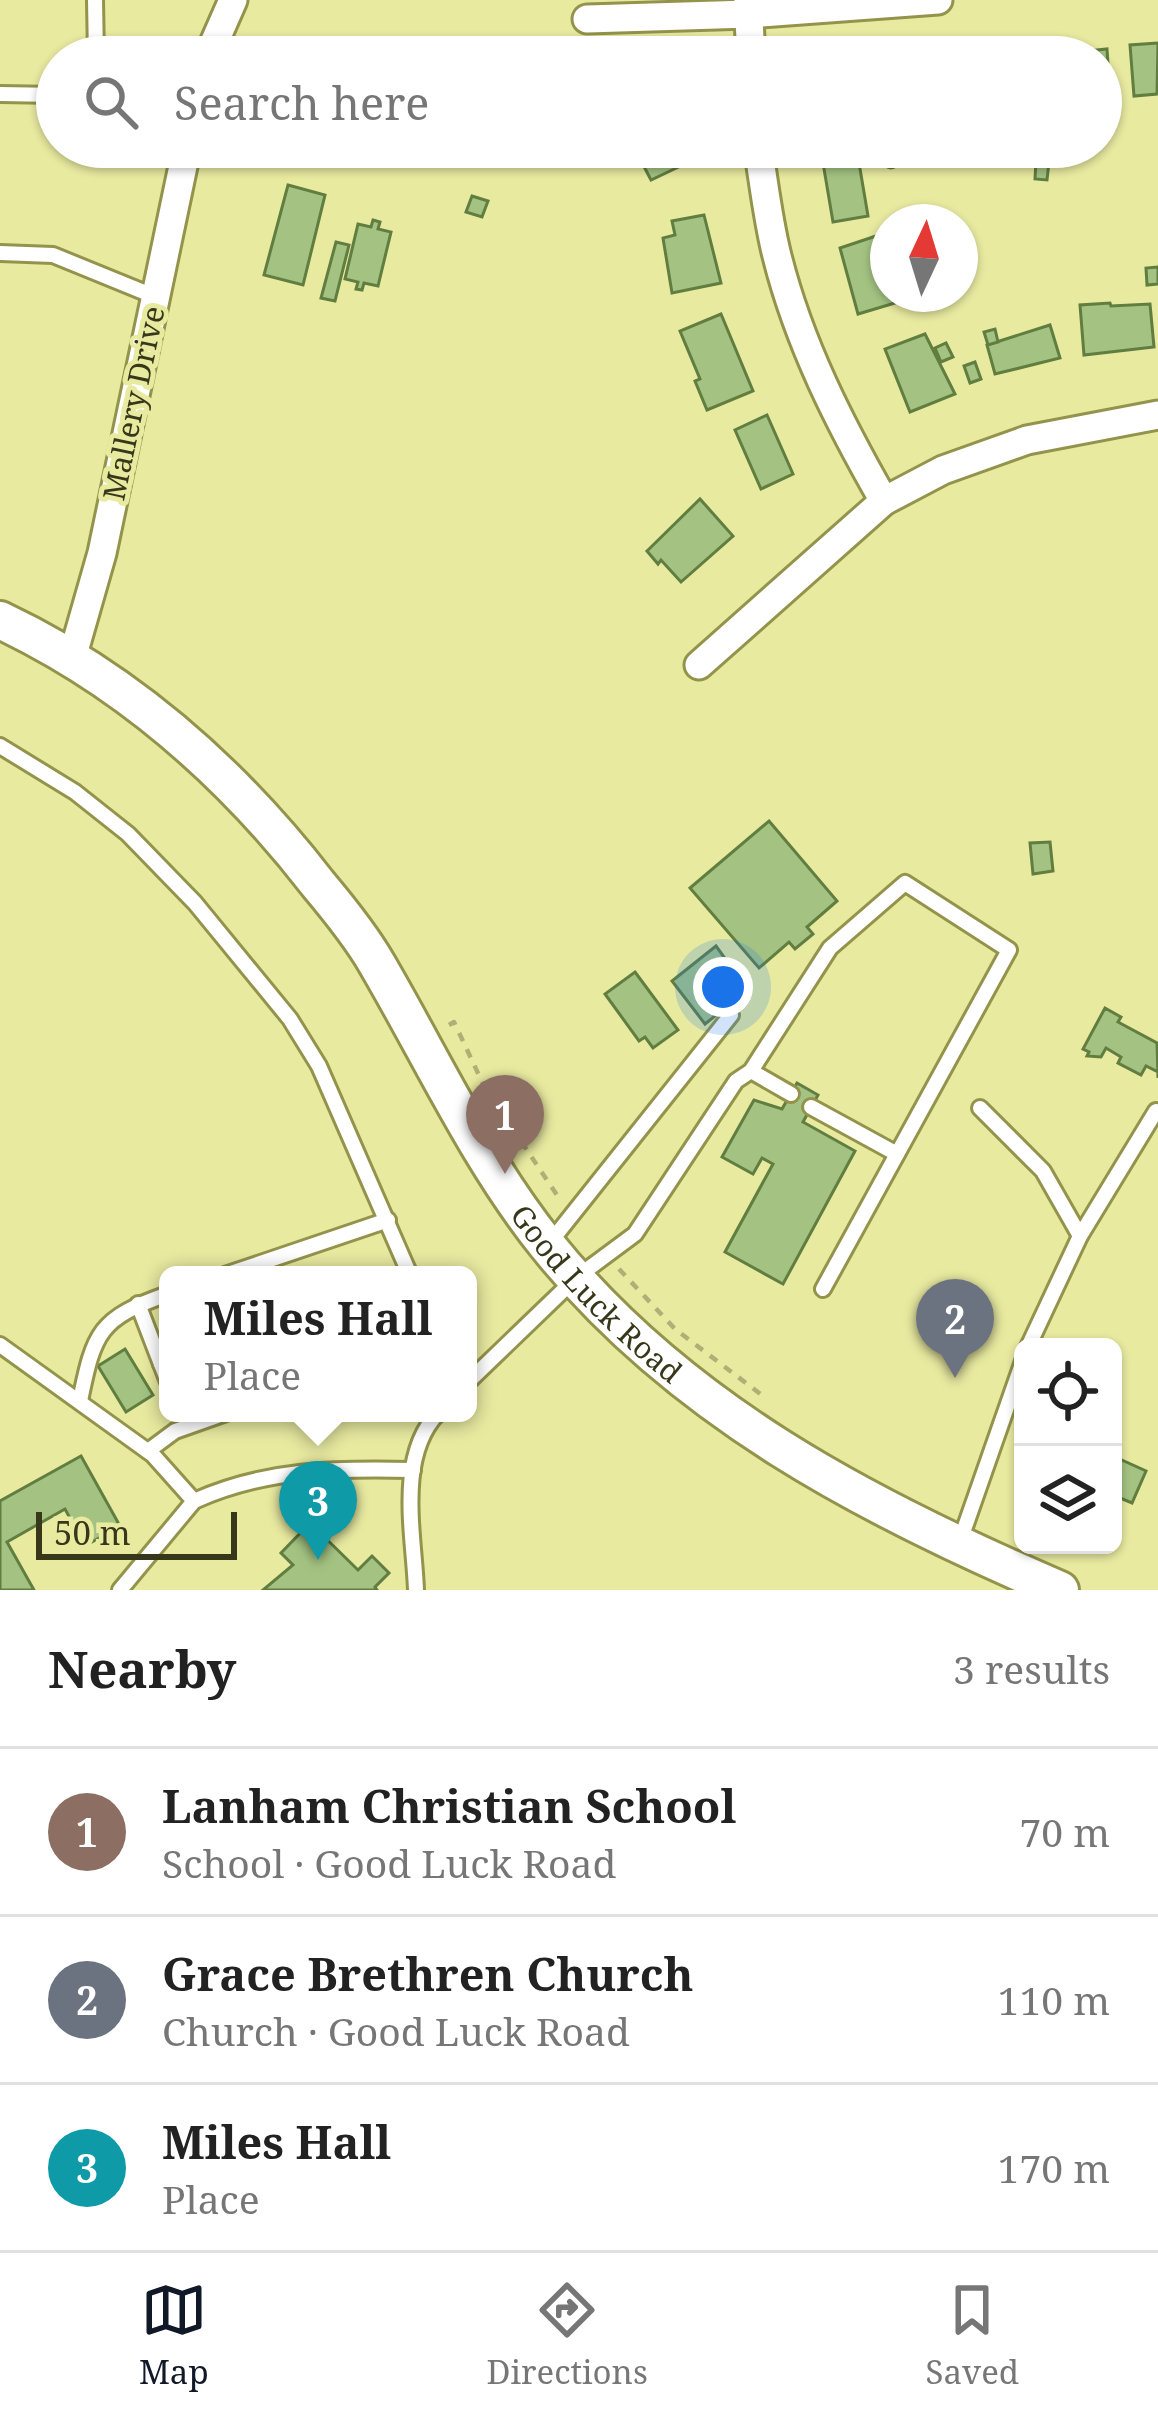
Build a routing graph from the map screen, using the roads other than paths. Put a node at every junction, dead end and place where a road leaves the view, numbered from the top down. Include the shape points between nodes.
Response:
1 (95, 0) edge
2 (233, 0) edge
3 (938, 0) edge
4 (748, 7) edge
5 (587, 19) dead end
6 (96, 36) edge
7 (217, 36) edge
8 (0, 94) edge
9 (36, 95) edge
10 (184, 168) edge
11 (762, 168) edge
12 (0, 253) edge
13 (156, 297) junction
14 (1158, 415) edge
15 (884, 501) junction
16 (0, 620) edge
17 (72, 658) junction
18 (699, 665) dead end
19 (0, 746) edge
20 (731, 1015) dead end
21 (751, 1071) junction
22 (790, 1094) dead end
23 (811, 1107) dead end
24 (980, 1108) dead end
25 (1156, 1111) edge
26 (897, 1154) junction
27 (388, 1220) junction
28 (1080, 1236) junction
29 (548, 1246) junction
30 (252, 1266) edge
31 (406, 1266) edge
32 (577, 1277) junction
33 (823, 1288) dead end
34 (159, 1297) edge
35 (139, 1304) junction
36 (1032, 1338) edge
37 (0, 1345) edge
38 (159, 1349) edge
39 (477, 1372) edge
40 (1014, 1386) edge
41 (80, 1401) junction
42 (181, 1422) edge
43 (430, 1422) edge
44 (148, 1451) junction
45 (413, 1470) junction
46 (194, 1501) junction
47 (959, 1544) junction
48 (1041, 1586) edge
49 (119, 1590) edge
50 (416, 1590) edge

1 - 6 lane
2 - 7 street
3 - 4 street
4 - 5 street
8 - 9 lane
10 - 13 street, Mallery Drive
11 - 15 street via 778,257 808,349
12 - 13 lane via 52,255
13 - 17 street, Mallery Drive
14 - 15 street via 1027,440
15 - 18 street
16 - 17 main road, Good Luck Road
17 - 29 main road, Good Luck Road via 210,762 284,839 375,960 468,1127
19 - 27 lane via 128,834 196,903 290,1018
20 - 29 lane
21 - 22 lane
21 - 26 lane via 830,948 905,883 1010,950
21 - 32 lane via 635,1234
23 - 26 lane
24 - 28 lane via 1043,1171
25 - 28 lane
26 - 33 lane
27 - 30 lane
27 - 31 lane
28 - 36 lane
29 - 32 main road, Good Luck Road
32 - 39 lane
32 - 47 main road, Good Luck Road via 624,1328 733,1419 868,1501
34 - 35 lane
35 - 38 lane
35 - 41 lane via 93,1341
37 - 41 lane
40 - 47 lane
41 - 44 lane
42 - 44 lane
43 - 45 lane
44 - 46 lane
45 - 46 lane via 294,1472
45 - 50 lane
46 - 49 lane
47 - 48 main road, Good Luck Road

